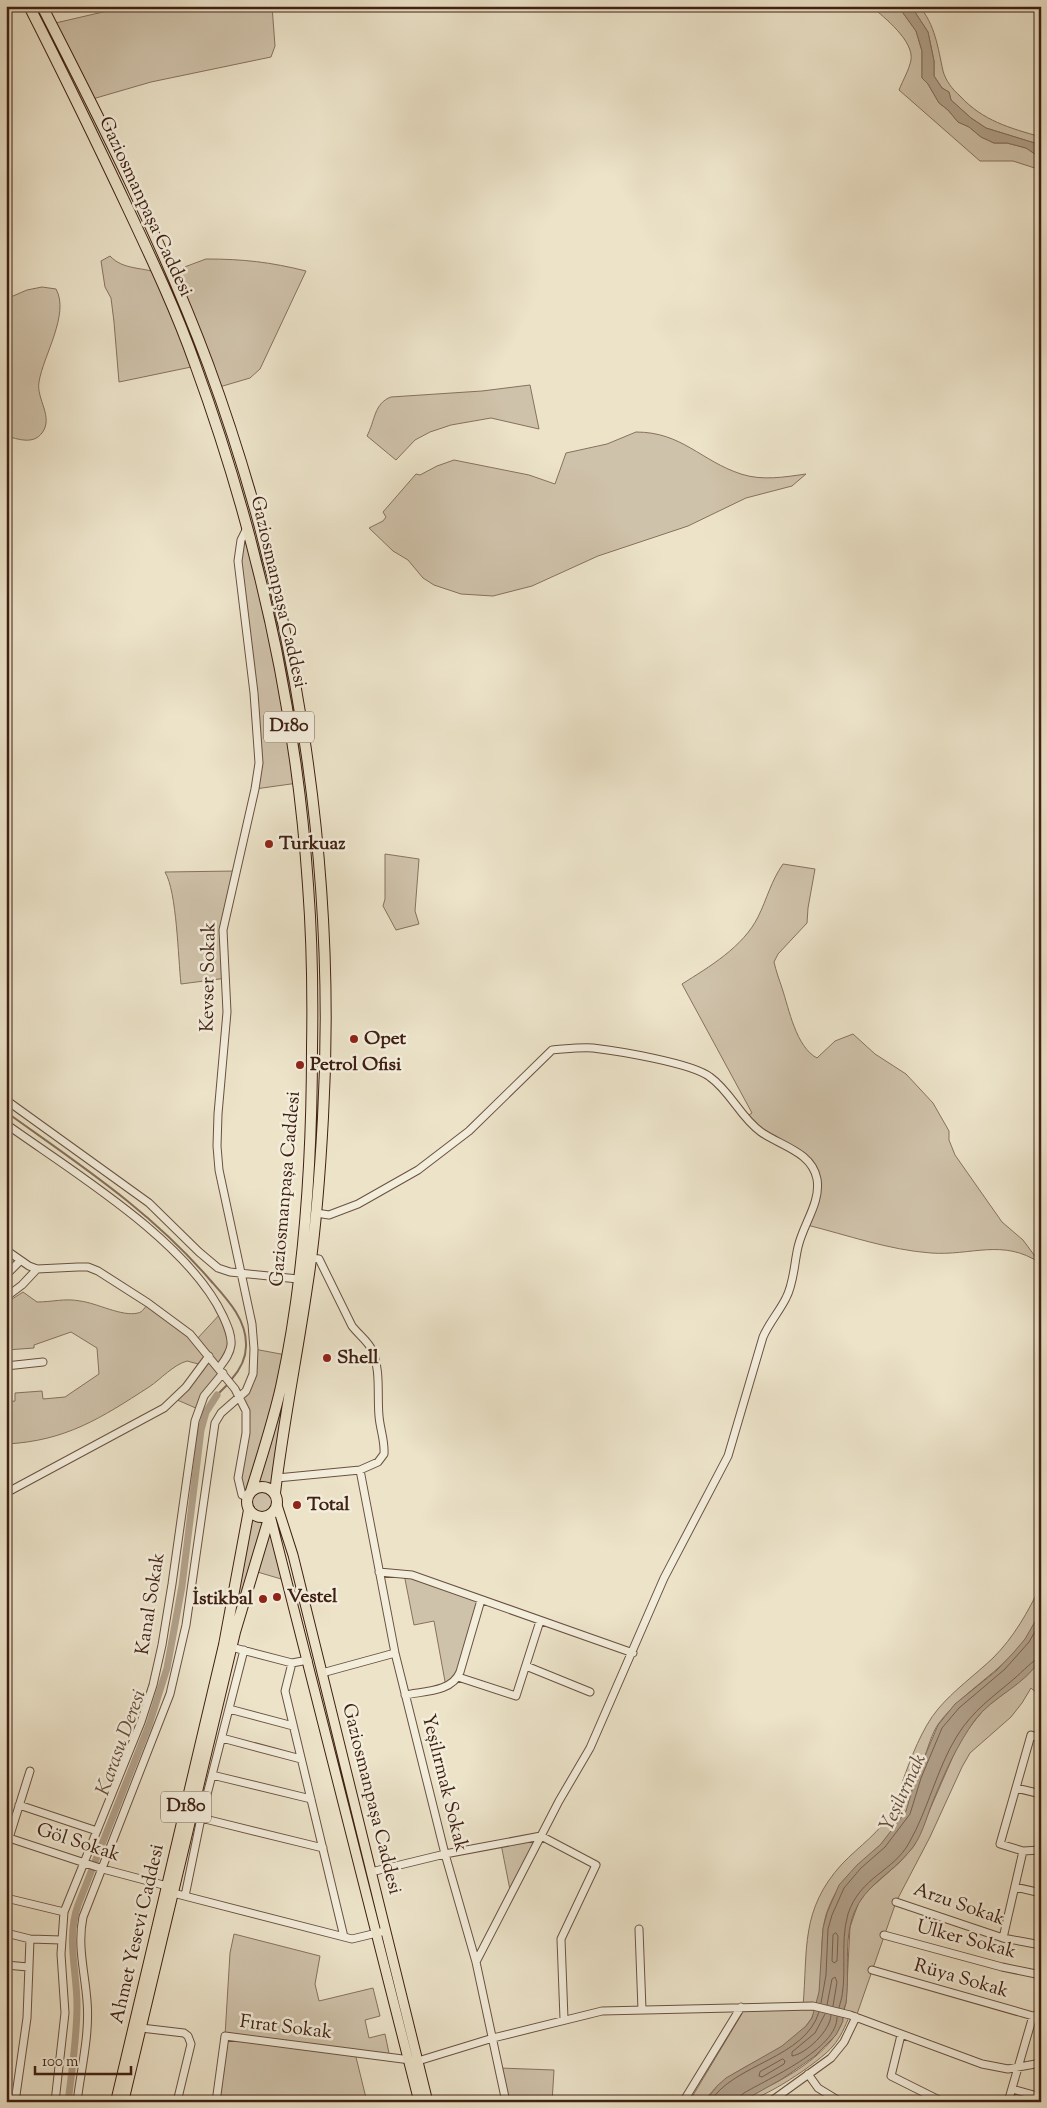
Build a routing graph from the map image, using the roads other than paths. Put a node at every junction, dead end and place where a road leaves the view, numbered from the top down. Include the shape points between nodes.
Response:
1 (29, 6) edge
2 (42, 6) edge
3 (247, 527) junction
4 (6, 1100) edge
5 (6, 1124) edge
6 (316, 1213) junction
7 (6, 1250) edge
8 (311, 1258) junction
9 (20, 1261) junction
10 (37, 1269) junction
11 (241, 1273) junction
12 (6, 1275) edge
13 (298, 1279) junction
14 (6, 1296) edge
15 (209, 1356) junction
16 (43, 1362) dead end
17 (6, 1366) edge
18 (223, 1373) junction
19 (241, 1397) junction
20 (360, 1470) junction
21 (277, 1478) junction
22 (6, 1493) edge
23 (275, 1493) junction
24 (249, 1494) junction
25 (277, 1505) junction
26 (249, 1510) junction
27 (270, 1515) junction
28 (379, 1572) junction
29 (481, 1600) junction
30 (540, 1621) junction
31 (231, 1647) junction
32 (244, 1650) junction
33 (633, 1653) junction
34 (394, 1654) junction
35 (308, 1660) junction
36 (292, 1663) junction
37 (526, 1666) junction
38 (322, 1673) junction
39 (458, 1677) junction
40 (590, 1692) dead end
41 (405, 1695) junction
42 (229, 1709) junction
43 (293, 1726) junction
44 (222, 1738) junction
45 (1041, 1738) edge
46 (301, 1759) junction
47 (30, 1771) dead end
48 (212, 1775) junction
49 (1016, 1788) junction
50 (1041, 1794) edge
51 (311, 1799) junction
52 (19, 1805) junction
53 (201, 1818) junction
54 (97, 1831) junction
55 (542, 1836) junction
56 (8, 1837) edge
57 (322, 1848) junction
58 (1041, 1850) edge
59 (1023, 1851) junction
60 (445, 1854) junction
61 (85, 1862) junction
62 (103, 1869) junction
63 (371, 1872) junction
64 (1014, 1887) junction
65 (170, 1890) junction
66 (1041, 1894) edge
67 (185, 1896) junction
68 (6, 1898) edge
69 (896, 1902) dead end
70 (64, 1912) junction
71 (640, 1929) dead end
72 (6, 1933) edge
73 (381, 1933) junction
74 (884, 1935) dead end
75 (344, 1938) junction
76 (1003, 1938) junction
77 (30, 1939) junction
78 (61, 1940) junction
79 (1041, 1945) edge
80 (476, 1962) junction
81 (6, 1965) edge
82 (28, 1967) junction
83 (872, 1970) dead end
84 (1041, 1975) edge
85 (741, 2008) junction
86 (642, 2010) junction
87 (1041, 2014) edge
88 (1032, 2016) junction
89 (856, 2017) junction
90 (564, 2020) junction
91 (141, 2028) junction
92 (901, 2035) junction
93 (493, 2038) junction
94 (413, 2061) junction
95 (1041, 2063) edge
96 (1018, 2068) junction
97 (808, 2074) junction
98 (1012, 2089) junction
99 (1041, 2097) edge
100 (15, 2102) edge
101 (55, 2102) edge
102 (77, 2102) edge
103 (116, 2102) edge
104 (123, 2102) edge
105 (177, 2102) edge
106 (216, 2102) edge
107 (419, 2102) edge
108 (428, 2102) edge
109 (506, 2102) edge
110 (683, 2102) edge
111 (770, 2102) edge
112 (841, 2102) edge
113 (943, 2102) edge
114 (1008, 2102) edge

1 - 3 highway, Gaziosmanpaşa Caddesi / D180 via 115,181 175,313 221,440
2 - 6 highway, Gaziosmanpaşa Caddesi / D180 via 149,224 186,309 232,436 259,524 274,589 305,748 320,889 325,1006 323,1112
3 - 11 street, Kevser Sokak via 238,561 259,763 223,930 228,1012 217,1146
3 - 13 highway, Gaziosmanpaşa Caddesi / D180 via 287,713 308,882 313,998 312,1112
4 - 11 street via 149,1203 212,1264
5 - 18 street, Kanal Sokak via 135,1218 196,1277 217,1304 231,1336
6 - 8 highway, Gaziosmanpaşa Caddesi / D180
6 - 33 street via 329,1215 358,1204 418,1170 469,1131 552,1050 593,1048 653,1058 701,1071 716,1081 753,1126 803,1156 813,1166 817,1194 798,1246 787,1297 763,1337 728,1456 672,1562
7 - 9 street
8 - 20 street via 319,1259 352,1326 370,1346 376,1361 384,1454 378,1462
8 - 21 highway, Gaziosmanpaşa Caddesi / D180
9 - 10 street
9 - 12 street
10 - 14 street
10 - 15 street via 88,1267 98,1271 175,1322
11 - 13 street
11 - 19 street, Kevser Sokak via 254,1350 253,1374
13 - 24 highway, Gaziosmanpaşa Caddesi / D180 via 282,1383
15 - 18 street
15 - 22 street via 186,1387 164,1408
16 - 17 street
18 - 19 street
18 - 54 street, Kanal Sokak via 204,1396 195,1421 172,1584 153,1685
19 - 24 street via 247,1420 238,1478 242,1496
19 - 62 street via 221,1413 213,1430 181,1652 160,1723
20 - 21 street
20 - 28 street, Yeşilırmak Sokak
21 - 23 highway, Gaziosmanpaşa Caddesi / D180
23 - 24 highway via 265,1486 257,1487
23 - 25 highway, Gaziosmanpaşa Caddesi
24 - 26 highway, Gaziosmanpaşa Caddesi
25 - 27 highway
25 - 38 main road, Gaziosmanpaşa Caddesi via 293,1555
26 - 27 highway via 259,1517
26 - 65 highway, Ahmet Yesevi Caddesi / D180 via 224,1645
27 - 31 highway, Ahmet Yesevi Caddesi / D180
27 - 35 main road, Gaziosmanpaşa Caddesi
28 - 29 street via 412,1575
28 - 34 street, Yeşilırmak Sokak
29 - 30 street
29 - 39 street
30 - 33 street
30 - 37 street
31 - 32 street
31 - 65 highway, Ahmet Yesevi Caddesi / D180
32 - 36 street
32 - 42 street
33 - 55 street via 590,1748
34 - 38 street
34 - 41 street, Yeşilırmak Sokak
35 - 36 street
35 - 73 main road, Gaziosmanpaşa Caddesi
36 - 43 street via 285,1691
37 - 39 street via 516,1696
37 - 40 street
38 - 63 main road, Gaziosmanpaşa Caddesi
39 - 41 street via 446,1687
41 - 60 street, Yeşilırmak Sokak
42 - 43 street
42 - 44 street
43 - 46 street
44 - 46 street
44 - 48 street
45 - 49 street via 1031,1735
46 - 51 street
47 - 52 street, Göl Sokak
48 - 51 street
48 - 53 street
49 - 50 street
49 - 59 street via 1000,1844
51 - 57 street
52 - 54 street
52 - 56 street, Göl Sokak
53 - 57 street
53 - 67 street
54 - 61 street, Kanal Sokak
55 - 60 street
55 - 80 street
55 - 90 street via 596,1865 561,1939
56 - 61 street, Göl Sokak
57 - 75 street
58 - 59 street
59 - 64 street
60 - 63 street
60 - 80 street, Yeşilırmak Sokak
61 - 62 street, Göl Sokak
61 - 70 street, Kanal Sokak
62 - 65 street, Göl Sokak
62 - 102 street via 81,1926 80,1949 87,2002
63 - 73 main road, Gaziosmanpaşa Caddesi
64 - 66 street
64 - 76 street
65 - 67 street, Göl Sokak
65 - 91 highway, Ahmet Yesevi Caddesi / D180
65 - 103 highway, Ahmet Yesevi Caddesi / D180
67 - 75 street, Göl Sokak
68 - 70 street
69 - 76 street, Arzu Sokak
70 - 78 street, Kanal Sokak
71 - 86 street
72 - 77 street
73 - 75 street, Göl Sokak via 352,1940
73 - 94 main road, Gaziosmanpaşa Caddesi
74 - 84 street, Ülker Sokak via 1002,1968
76 - 79 street, Arzu Sokak
77 - 78 street
77 - 82 street
78 - 101 street, Kanal Sokak via 65,2013
80 - 93 street, Yeşilırmak Sokak
81 - 82 street
82 - 100 street via 27,2018
83 - 88 street, Rüya Sokak
85 - 86 street
85 - 89 street via 813,2006
85 - 110 street
86 - 90 street via 602,2011
87 - 88 street, Rüya Sokak
88 - 96 street
89 - 92 street
89 - 97 street via 838,2050
90 - 93 street
91 - 104 highway, Ahmet Yesevi Caddesi / D180
91 - 105 street via 184,2032 190,2038
92 - 96 street via 982,2064
92 - 113 street via 891,2076
93 - 94 street
93 - 109 street, Yeşilırmak Sokak
94 - 106 street, Fırat Sokak via 224,2036
94 - 107 main road, Gaziosmanpaşa Caddesi
94 - 108 main road, Gaziosmanpaşa Caddesi
95 - 96 street
96 - 98 street
97 - 111 street
97 - 112 street via 818,2088
98 - 99 street
98 - 114 street

